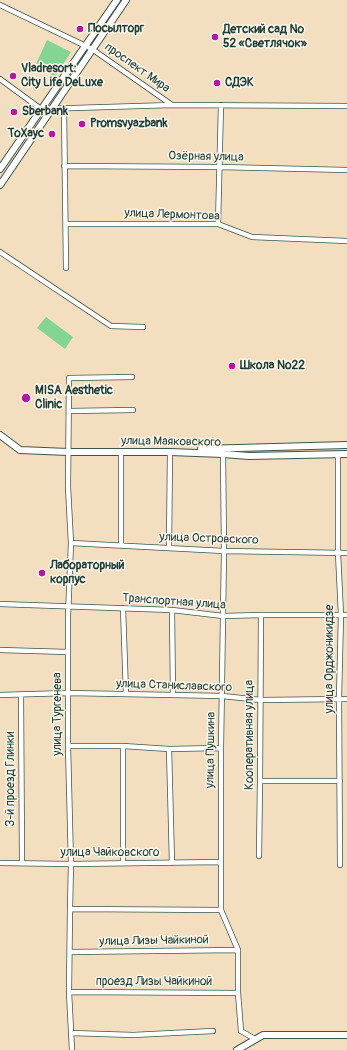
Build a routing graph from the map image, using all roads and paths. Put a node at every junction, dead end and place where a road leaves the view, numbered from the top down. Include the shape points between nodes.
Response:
1 (117, 0) edge
2 (126, 0) edge
3 (0, 4) edge
4 (85, 46) junction
5 (92, 49) junction
6 (0, 79) edge
7 (172, 105) junction
8 (221, 105) junction
9 (347, 106) edge
10 (64, 108) junction
11 (42, 109) junction
12 (51, 109) junction
13 (64, 166) junction
14 (219, 167) junction
15 (0, 168) edge
16 (347, 170) edge
17 (0, 185) edge
18 (66, 224) junction
19 (218, 224) junction
20 (347, 241) edge
21 (0, 252) edge
22 (66, 268) dead end
23 (143, 327) dead end
24 (132, 377) dead end
25 (133, 410) dead end
26 (68, 411) junction
27 (0, 435) edge
28 (347, 445) edge
29 (224, 451) junction
30 (68, 452) junction
31 (121, 452) junction
32 (170, 452) junction
33 (338, 454) junction
34 (347, 454) edge
35 (71, 543) junction
36 (122, 546) junction
37 (169, 548) junction
38 (224, 551) junction
39 (338, 553) junction
40 (347, 553) edge
41 (0, 604) edge
42 (68, 606) junction
43 (123, 608) junction
44 (172, 610) junction
45 (261, 615) junction
46 (347, 615) edge
47 (223, 616) junction
48 (341, 616) junction
49 (0, 650) edge
50 (68, 652) junction
51 (68, 693) junction
52 (126, 694) junction
53 (0, 695) edge
54 (21, 695) junction
55 (173, 695) junction
56 (222, 696) junction
57 (339, 698) junction
58 (347, 699) edge
59 (261, 700) junction
60 (68, 746) junction
61 (123, 746) junction
62 (221, 748) junction
63 (169, 749) junction
64 (260, 781) junction
65 (340, 781) junction
66 (259, 856) dead end
67 (22, 862) junction
68 (221, 862) junction
69 (0, 863) edge
70 (123, 863) junction
71 (172, 863) junction
72 (72, 864) junction
73 (340, 865) dead end
74 (70, 909) junction
75 (221, 910) junction
76 (238, 950) junction
77 (70, 952) junction
78 (69, 992) junction
79 (238, 993) junction
80 (213, 1031) dead end
81 (71, 1033) junction
82 (347, 1035) edge
83 (256, 1039) junction
84 (72, 1050) edge
85 (237, 1050) edge

1 - 4 street
2 - 5 street
3 - 4 street, проспект Мира
4 - 5 street, проспект Мира
4 - 11 street
5 - 7 street, проспект Мира
5 - 12 street
6 - 11 street
7 - 8 street, проспект Мира
7 - 10 street
8 - 9 street, проспект Мира
8 - 14 street
10 - 12 street
10 - 13 street
11 - 12 street
11 - 15 street
12 - 17 street
13 - 14 street, Озёрная улица
13 - 18 street
14 - 16 street, Озёрная улица
14 - 19 street
18 - 19 street, улица Лермонтова
18 - 22 street
19 - 20 street, улица Лермонтова via 252,237
21 - 23 street via 111,326
24 - 26 street, улица Тургенева via 69,378
25 - 26 street
26 - 30 street, улица Тургенева
27 - 30 street, улица Маяковского via 20,450
28 - 29 street, улица Маяковского
29 - 32 street, улица Маяковского
29 - 33 street, улица Маяковского via 249,456
29 - 38 street, улица Пушкина
30 - 31 street, улица Маяковского
30 - 35 street, улица Тургенева
31 - 32 street, улица Маяковского
31 - 36 street
32 - 37 street
33 - 34 street, улица Маяковского
33 - 39 street, улица Орджоникидзе
35 - 36 street, улица Островского
35 - 42 street, улица Тургенева
36 - 37 street, улица Островского
37 - 38 street, улица Островского
38 - 39 street, улица Островского
38 - 47 street, улица Пушкина
39 - 40 street, улица Островского
39 - 48 street, улица Орджоникидзе
41 - 42 street, Транспортная улица
42 - 43 street, Транспортная улица
42 - 50 street, улица Тургенева
43 - 44 street, Транспортная улица
43 - 52 street
44 - 47 street, Транспортная улица
44 - 55 street
45 - 47 street, Транспортная улица
45 - 48 street, Транспортная улица
45 - 59 street, Кооперативная улица
46 - 48 street, Транспортная улица
47 - 56 street, улица Пушкина
48 - 57 street, улица Орджоникидзе
49 - 50 street
50 - 51 street, улица Тургенева
51 - 52 street, улица Станиславского
51 - 54 street, улица Станиславского
51 - 60 street, улица Тургенева
52 - 55 street, улица Станиславского
53 - 54 street, улица Станиславского
54 - 67 street, 3-й проезд Глинки
55 - 56 street, улица Станиславского
56 - 59 street, улица Станиславского
56 - 62 street, улица Пушкина
57 - 58 street, улица Станиславского
57 - 59 street, улица Станиславского
57 - 65 street, улица Орджоникидзе
59 - 64 street, Кооперативная улица
60 - 61 street
60 - 72 street, улица Тургенева
61 - 63 street
61 - 70 street
62 - 63 street
62 - 68 street, улица Пушкина
63 - 71 street
64 - 65 street
64 - 66 street, Кооперативная улица
65 - 73 street, улица Орджоникидзе
67 - 69 street, улица Чайковского
67 - 72 street, улица Чайковского
68 - 71 street, улица Чайковского
68 - 75 street, улица Пушкина
70 - 71 street, улица Чайковского
70 - 72 street, улица Чайковского
72 - 74 street, улица Тургенева
74 - 75 street
74 - 77 street, улица Тургенева
75 - 76 street, улица Пушкина
76 - 77 street, улица Лизы Чайкиной
76 - 79 street, улица Пушкина
77 - 78 street, улица Тургенева
78 - 79 street, проезд Лизы Чайкиной
78 - 81 street, улица Тургенева
79 - 83 street, улица Пушкина via 241,1031
80 - 81 street via 133,1035
81 - 84 street, улица Тургенева
82 - 83 street via 263,1035
83 - 85 street

